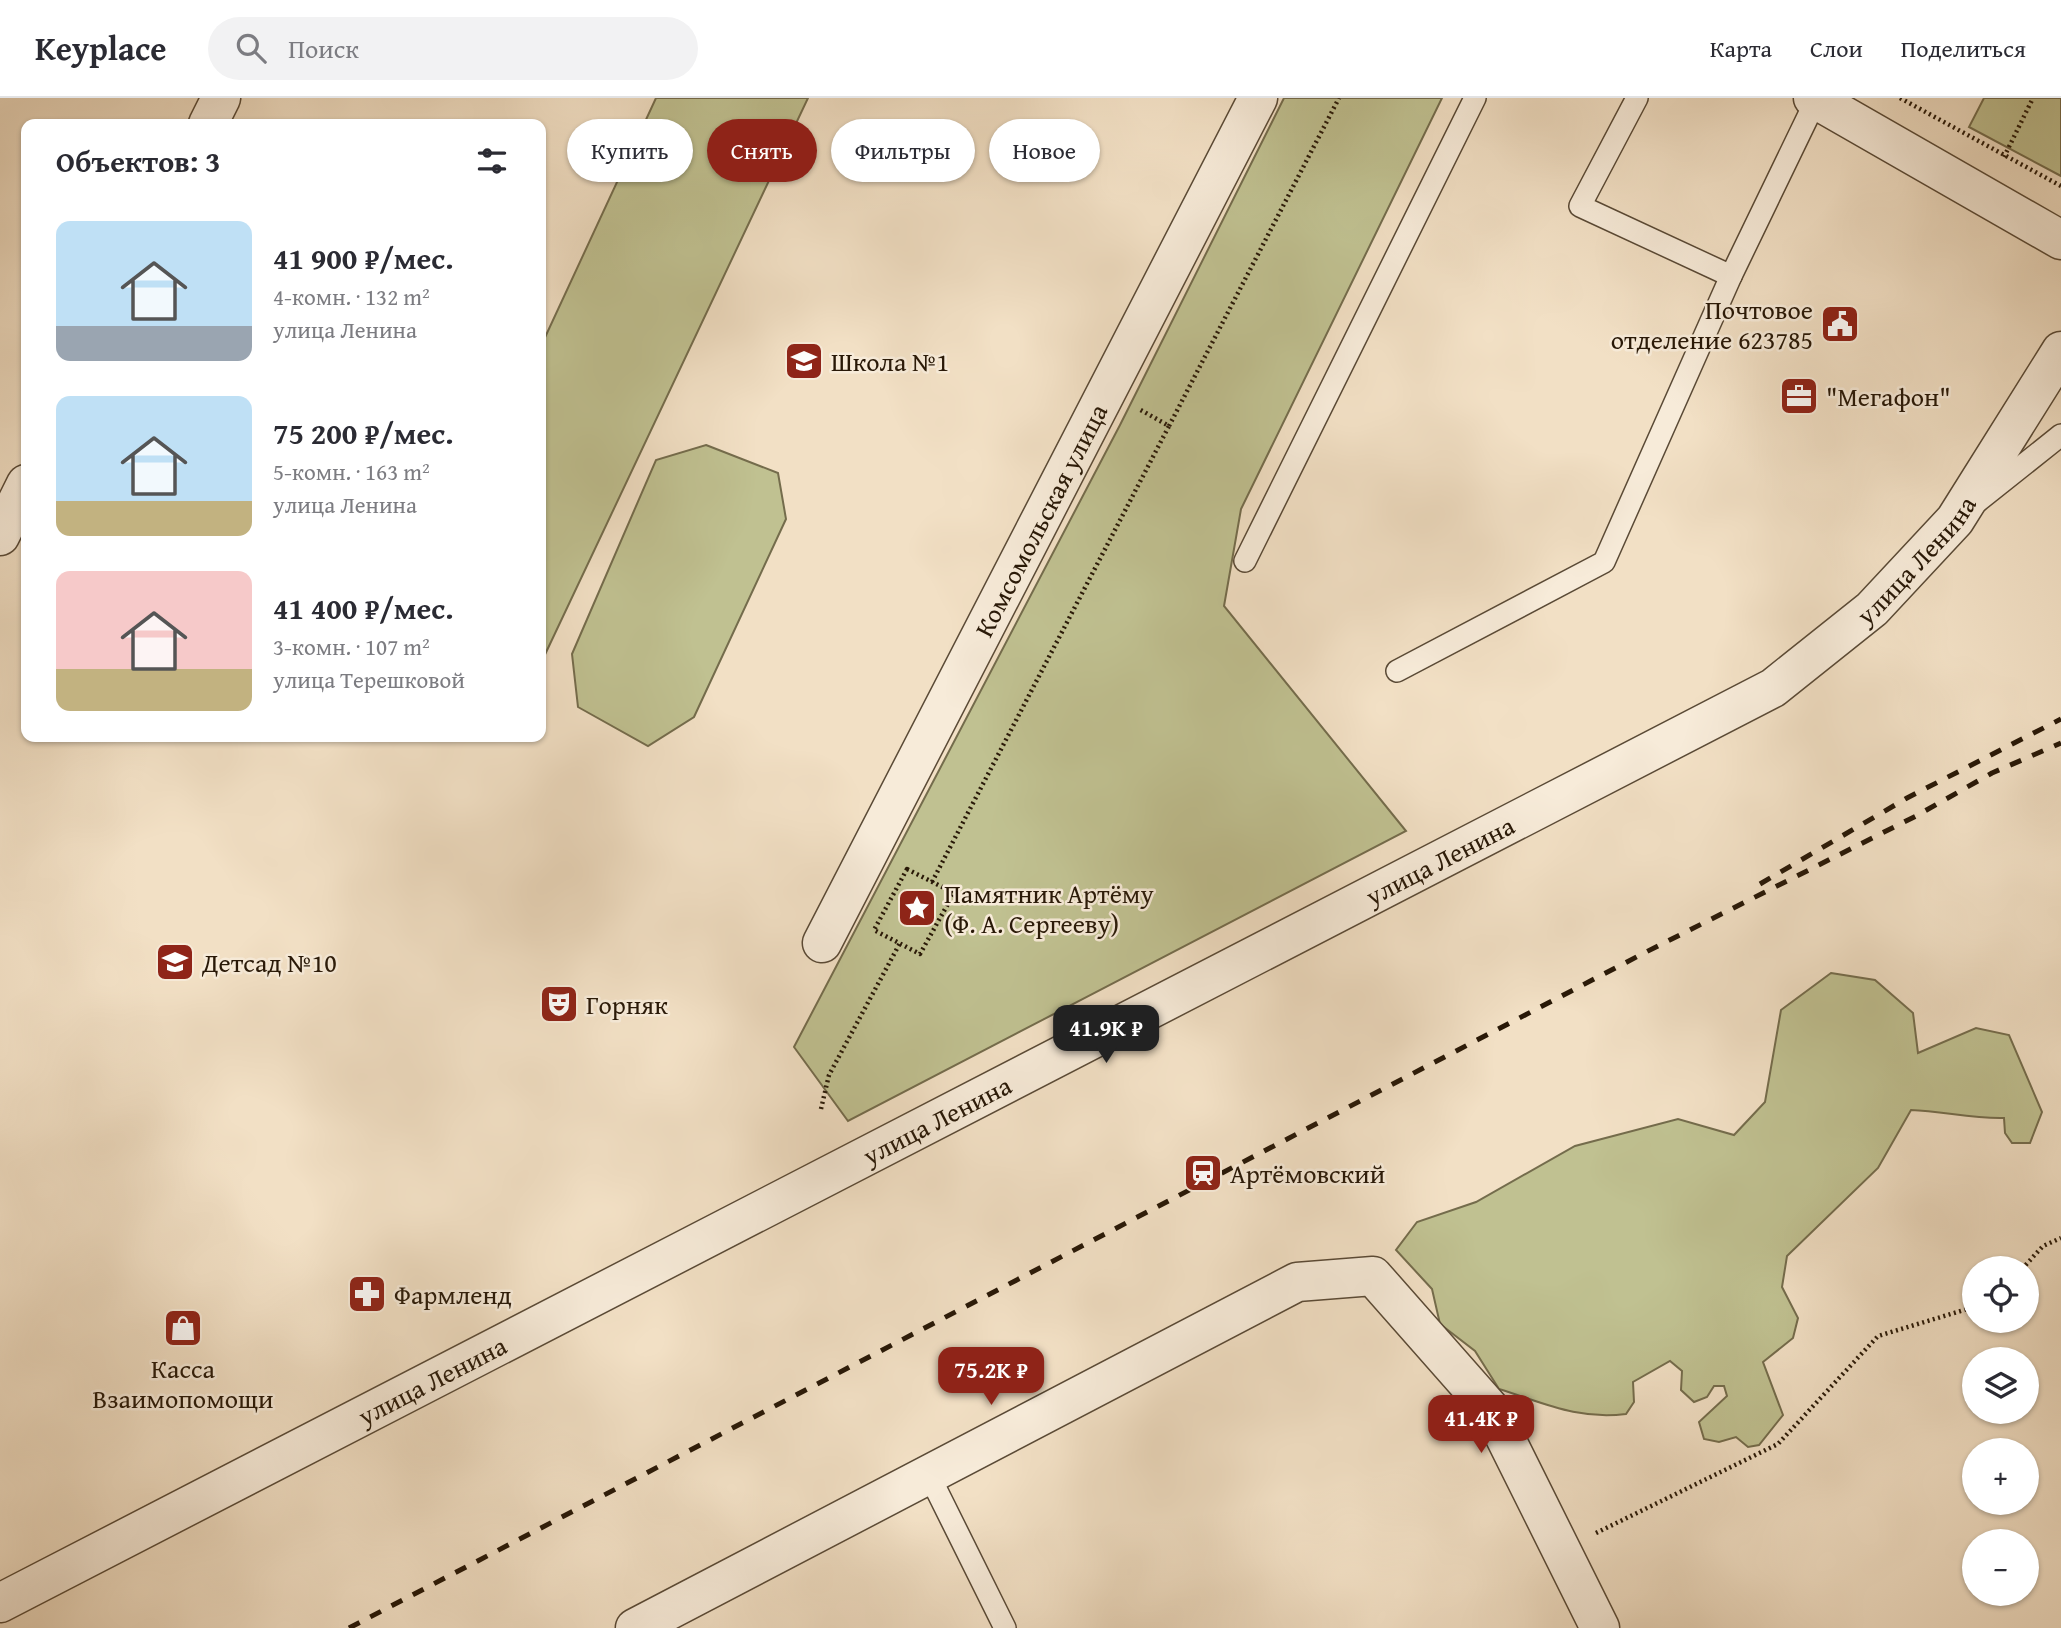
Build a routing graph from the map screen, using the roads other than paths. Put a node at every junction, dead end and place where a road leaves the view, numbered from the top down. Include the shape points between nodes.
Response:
1 (221, 98) edge
2 (1258, 98) edge
3 (1475, 98) edge
4 (1637, 98) edge
5 (1815, 98) edge
6 (210, 119) edge
7 (2061, 240) edge
8 (1731, 276) junction
9 (2061, 351) edge
10 (2061, 435) edge
11 (21, 494) edge
12 (1955, 520) junction
13 (0, 536) edge
14 (1245, 561) dead end
15 (1397, 671) dead end
16 (822, 943) dead end
17 (928, 1473) junction
18 (0, 1603) edge
19 (635, 1628) edge
20 (1005, 1628) edge
21 (1600, 1628) edge

1 - 6 street
2 - 16 street, Комсомольская улица
3 - 14 lane
4 - 8 lane via 1580,205
5 - 7 street
5 - 8 lane
8 - 15 lane via 1604,562
9 - 12 street, улица Ленина
10 - 12 lane
11 - 13 street
12 - 18 street, улица Ленина via 1872,609 1773,688
17 - 19 street
17 - 20 lane
17 - 21 street via 1297,1282 1373,1276 1492,1411

